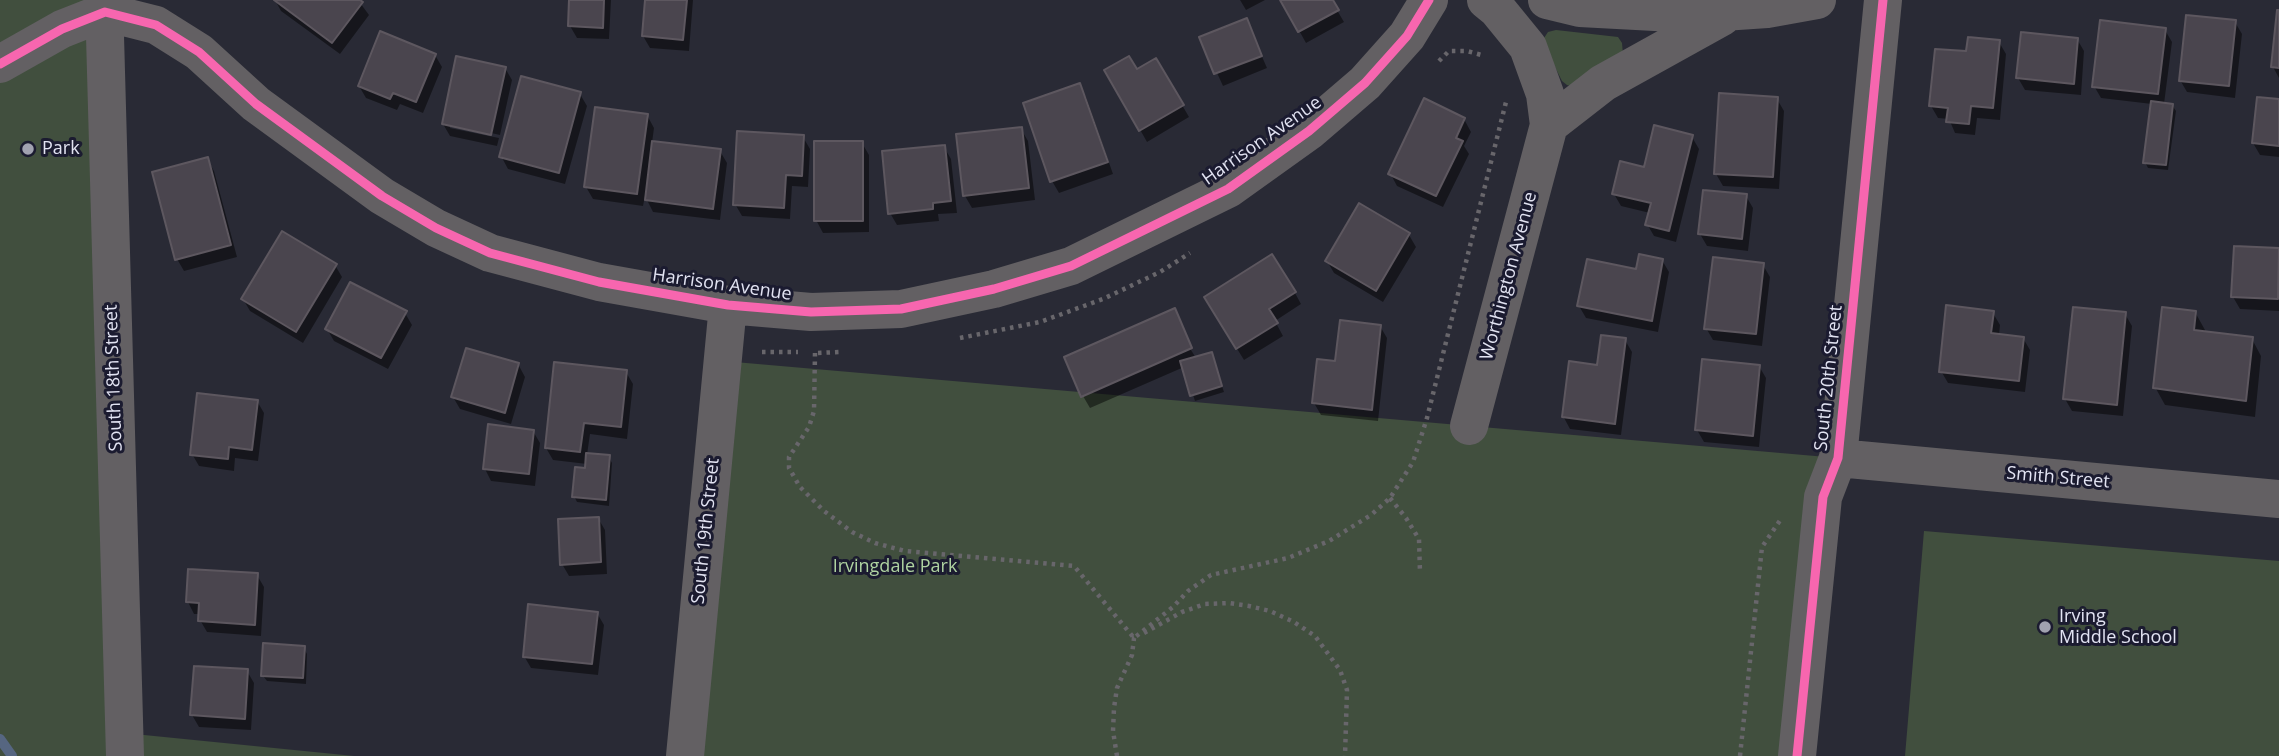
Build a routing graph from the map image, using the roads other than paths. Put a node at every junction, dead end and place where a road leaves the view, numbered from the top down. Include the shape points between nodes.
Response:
1 (1429, 0) edge
2 (1486, 0) edge
3 (1547, 0) edge
4 (1817, 0) edge
5 (1883, 0) edge
6 (104, 6) edge
7 (1732, 11) junction
8 (0, 64) edge
9 (1549, 125) junction
10 (728, 305) junction
11 (1469, 426) dead end
12 (1838, 458) junction
13 (2279, 499) edge
14 (125, 756) edge
15 (685, 756) edge
16 (1797, 756) edge

1 - 10 street, Harrison Avenue via 1407,36 1365,83 1309,131 1228,189 1071,266 901,309 811,312
2 - 9 street, Worthington Avenue via 1528,47 1545,94
3 - 7 street via 1580,8 1651,13
4 - 7 street
5 - 12 street, South 20th Street
6 - 8 street
6 - 10 street, Harrison Avenue via 156,25 200,52 256,104 382,196 436,228 490,253 587,279
6 - 14 street, South 18th Street
7 - 9 street via 1603,83
9 - 11 street, Worthington Avenue
10 - 15 street, South 19th Street
12 - 13 street, Smith Street
12 - 16 street, South 20th Street via 1823,497

